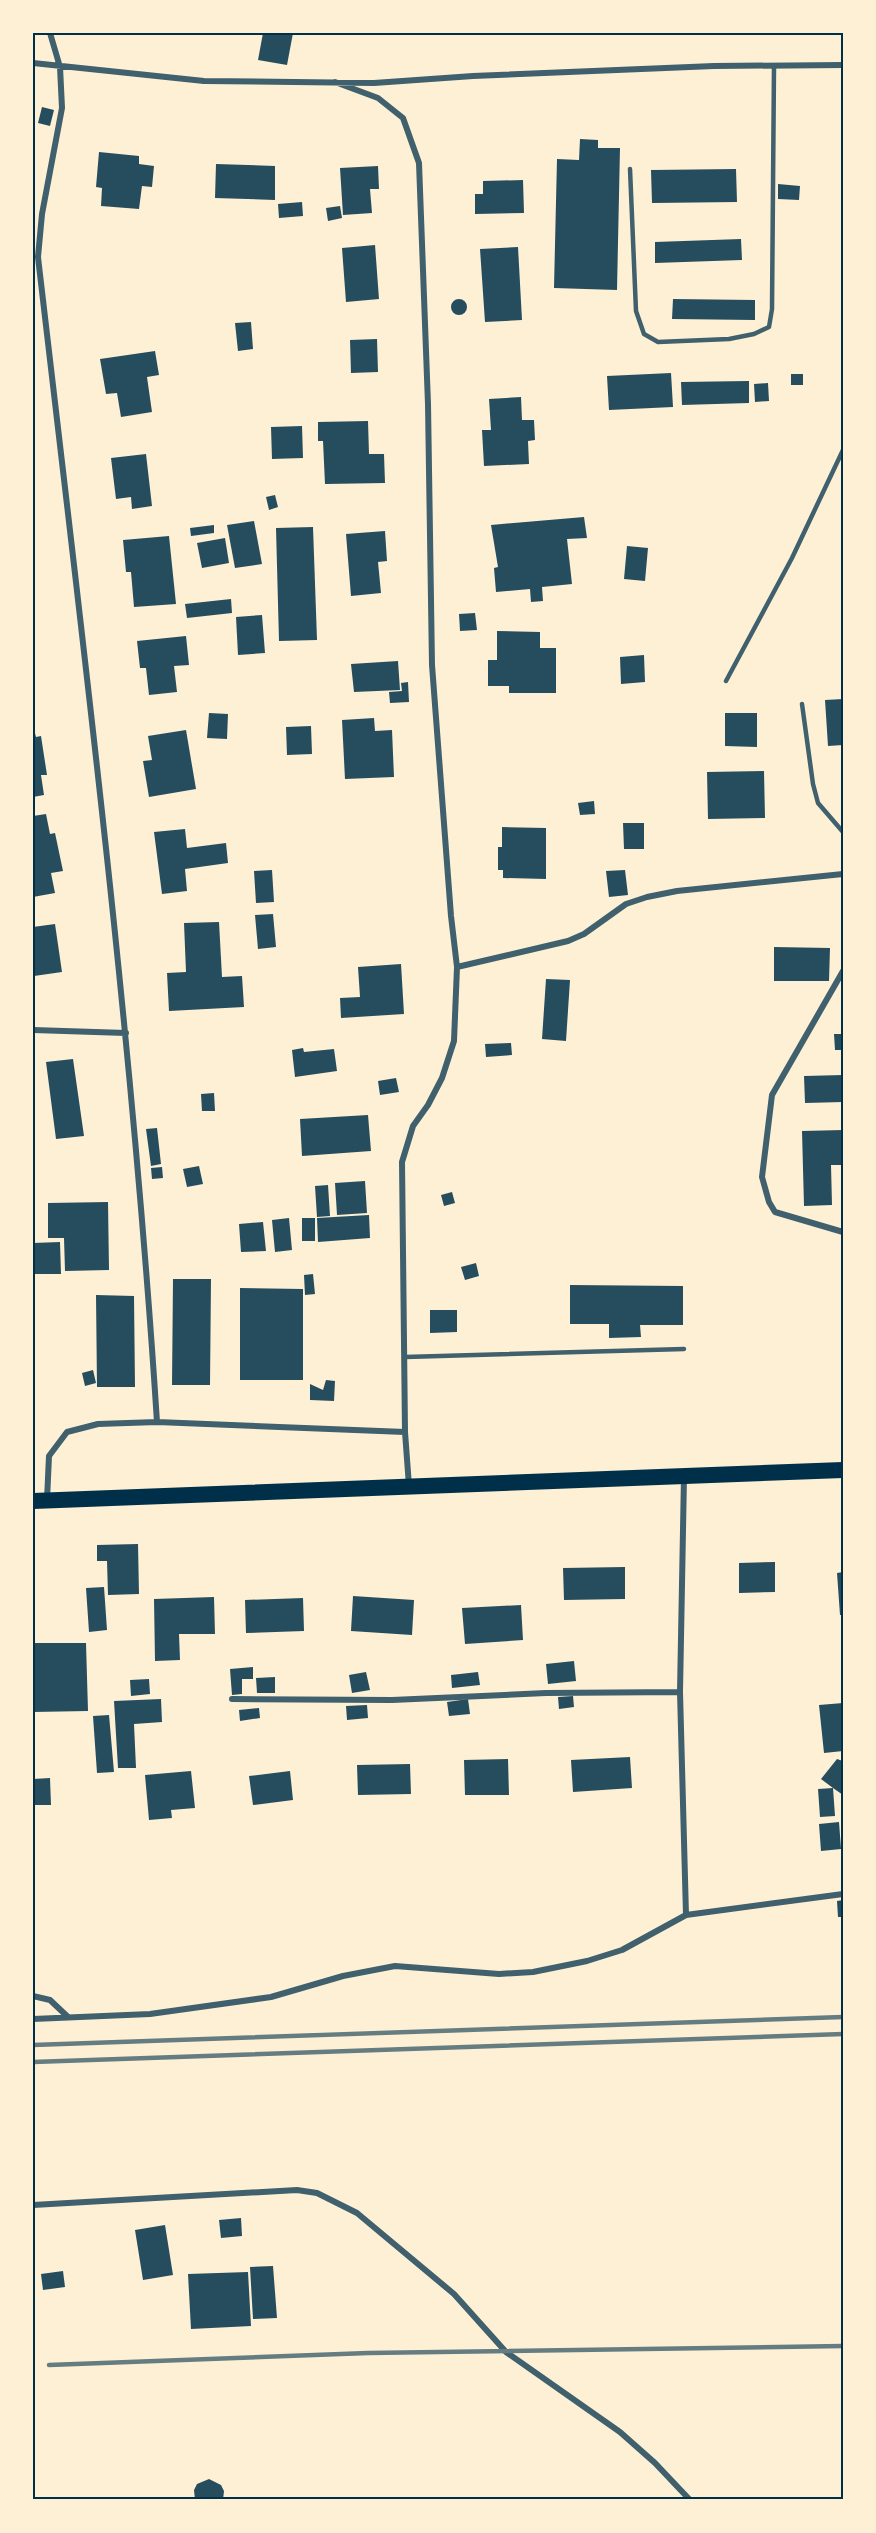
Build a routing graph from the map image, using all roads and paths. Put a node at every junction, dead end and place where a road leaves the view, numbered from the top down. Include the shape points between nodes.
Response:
1 (50, 33) edge
2 (33, 63) edge
3 (843, 65) edge
4 (774, 66) junction
5 (60, 67) junction
6 (335, 82) junction
7 (630, 169) dead end
8 (843, 450) edge
9 (726, 681) dead end
10 (802, 704) dead end
11 (843, 832) edge
12 (843, 874) edge
13 (457, 967) junction
14 (843, 971) edge
15 (33, 1030) edge
16 (126, 1033) junction
17 (843, 1232) edge
18 (684, 1349) dead end
19 (405, 1357) junction
20 (157, 1422) junction
21 (405, 1432) junction
22 (843, 1470) edge
23 (684, 1476) junction
24 (409, 1486) junction
25 (40, 1501) edge
26 (680, 1692) junction
27 (232, 1700) dead end
28 (843, 1894) edge
29 (686, 1915) junction
30 (33, 1996) edge
31 (68, 2017) junction
32 (33, 2019) edge
33 (33, 2205) edge
34 (690, 2500) edge

1 - 5 street
2 - 5 street
3 - 4 street
4 - 6 street
4 - 7 lane via 769,327 729,339 658,342 644,334 636,311
5 - 6 street via 204,81
5 - 16 street via 63,108 42,214 38,257
6 - 13 street via 378,98 403,118 419,163 432,665
8 - 9 lane via 792,558
10 - 11 lane via 818,803
12 - 13 street via 647,897 626,904 568,941
13 - 19 street via 454,1041 442,1078 413,1126 402,1162
14 - 17 street via 772,1095 762,1178 775,1212
15 - 16 street
16 - 20 street via 145,1231
18 - 19 lane
19 - 21 street
20 - 21 street
20 - 25 street via 98,1424 67,1432 49,1456
21 - 24 street
22 - 23 highway
23 - 24 highway
23 - 26 street
24 - 25 highway
26 - 27 street
26 - 29 street
28 - 29 street
29 - 31 street via 622,1950 533,1972 499,1974 395,1966 271,1997 150,2014
30 - 31 street via 50,2000
31 - 32 street
33 - 34 street via 297,2190 331,2198 357,2213 454,2294 506,2352 620,2433

